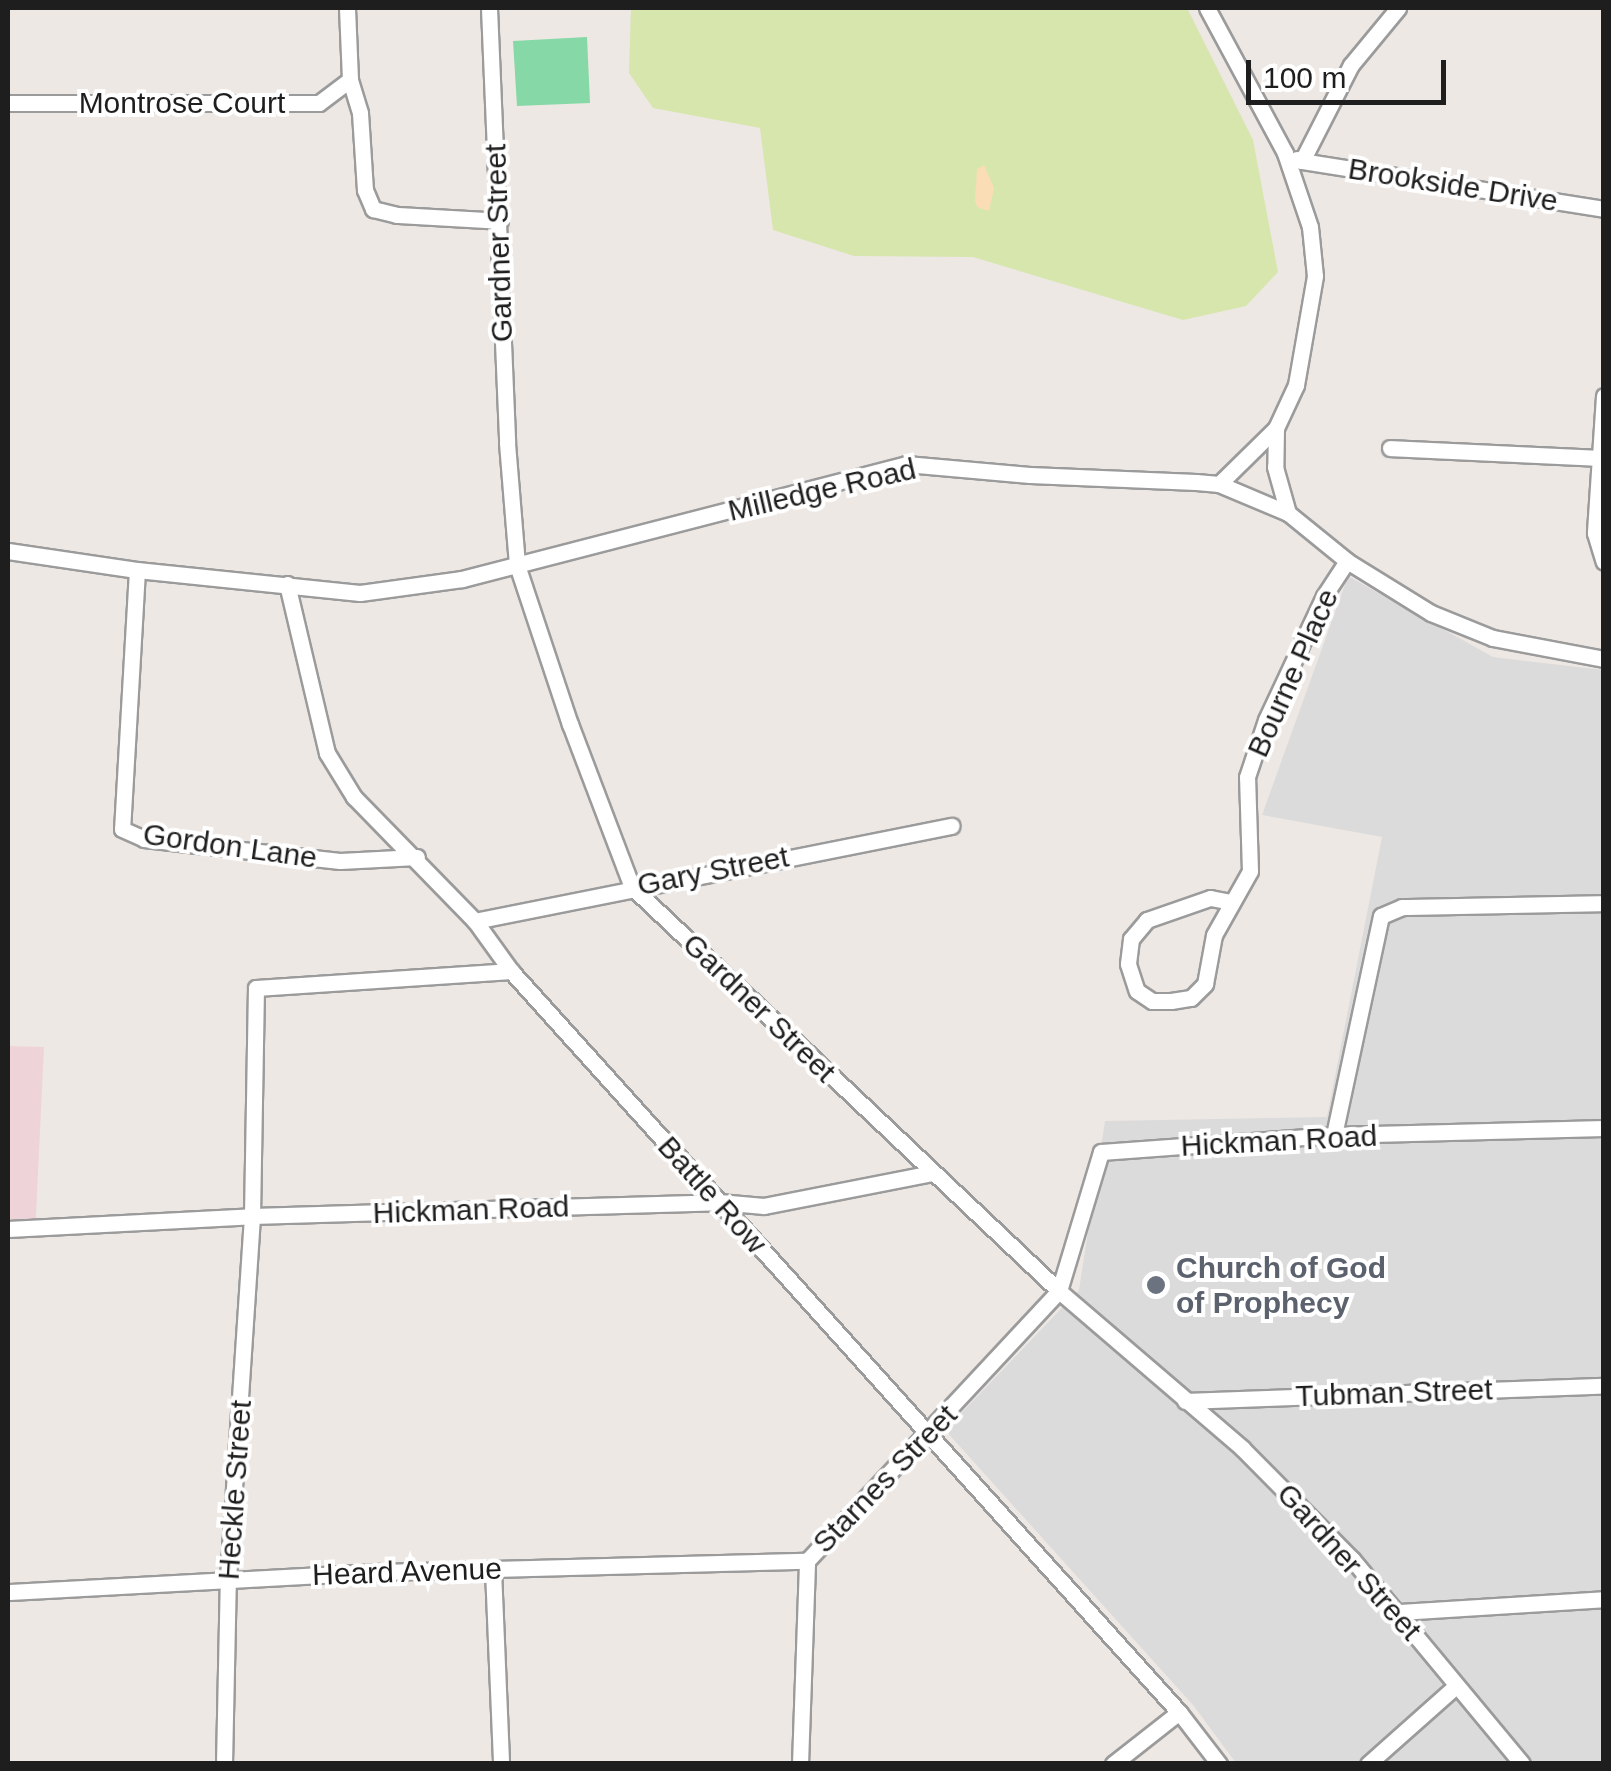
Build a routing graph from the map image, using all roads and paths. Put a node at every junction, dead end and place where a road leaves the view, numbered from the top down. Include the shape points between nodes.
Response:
1 (347, 8) edge
2 (490, 8) edge
3 (1208, 8) edge
4 (1398, 8) edge
5 (350, 80) junction
6 (8, 103) edge
7 (1284, 153) junction
8 (1302, 161) junction
9 (1604, 208) edge
10 (500, 221) junction
11 (1604, 396) edge
12 (1276, 428) junction
13 (1390, 448) dead end
14 (1600, 458) junction
15 (1220, 484) junction
16 (1288, 514) junction
17 (8, 551) edge
18 (1347, 561) junction
19 (1604, 562) edge
20 (517, 565) junction
21 (136, 570) junction
22 (288, 584) junction
23 (1604, 659) edge
24 (952, 826) dead end
25 (418, 857) junction
26 (632, 886) junction
27 (1230, 902) junction
28 (1604, 904) edge
29 (475, 920) junction
30 (511, 972) junction
31 (1604, 1128) edge
32 (1334, 1136) junction
33 (932, 1173) junction
34 (720, 1202) junction
35 (252, 1216) junction
36 (8, 1229) edge
37 (1058, 1291) junction
38 (1604, 1386) edge
39 (1184, 1401) junction
40 (927, 1438) junction
41 (807, 1561) junction
42 (493, 1570) junction
43 (228, 1578) junction
44 (8, 1592) edge
45 (1604, 1599) edge
46 (1399, 1612) junction
47 (1456, 1686) junction
48 (1179, 1712) junction
49 (224, 1764) edge
50 (500, 1764) edge
51 (800, 1764) edge
52 (1113, 1764) edge
53 (1219, 1764) edge
54 (1368, 1764) edge
55 (1522, 1764) edge

1 - 5 street
2 - 10 street, Gardner Street
3 - 7 street
4 - 8 street via 1351,65
5 - 6 street, Montrose Court via 319,103
5 - 10 street via 373,208
7 - 8 street, Brookside Drive
7 - 12 street via 1310,227 1315,276 1296,385
8 - 9 street, Brookside Drive
10 - 20 street, Gardner Street
11 - 14 street
12 - 15 street
12 - 16 street via 1275,467
13 - 14 street
14 - 19 street via 1595,534
15 - 16 street, Milledge Road
15 - 20 street, Milledge Road via 906,464
16 - 18 street, Milledge Road
17 - 21 street, Milledge Road
18 - 23 street, Milledge Road via 1430,613 1493,638
18 - 27 street, Bourne Place via 1266,720 1247,776 1250,870
20 - 22 street, Milledge Road via 422,588 360,593
20 - 26 street, Gardner Street
21 - 22 street, Milledge Road
21 - 25 street, Gordon Lane via 122,829 144,839 340,860
22 - 25 street, Battle Row via 326,753 354,797
24 - 26 street, Gary Street
25 - 29 street, Battle Row
26 - 29 street, Gary Street
26 - 33 street, Gardner Street
27 - 27 street, Bourne Place via 1214,935 1205,984 1190,998 1152,1001 1138,992 1129,952 1147,920 1210,898
28 - 32 street via 1402,908 1381,916
29 - 30 street, Battle Row
30 - 34 street, Battle Row
30 - 35 street via 256,988
31 - 32 street, Hickman Road
32 - 37 street, Hickman Road via 1102,1152
33 - 34 street, Hickman Road via 764,1206
33 - 37 street, Gardner Street
34 - 35 street, Hickman Road
34 - 40 street, Battle Row
35 - 36 street, Hickman Road
35 - 43 street, Heckle Street
37 - 39 street, Gardner Street
37 - 40 street, Starnes Street
38 - 39 street, Tubman Street
39 - 46 street, Gardner Street via 1242,1448
40 - 41 street, Starnes Street
40 - 48 street, Battle Row
41 - 42 street, Heard Avenue
41 - 51 street, Starnes Street
42 - 43 street, Heard Avenue
42 - 50 street
43 - 44 street, Heard Avenue
43 - 49 street, Heckle Street
45 - 46 street
46 - 47 street, Gardner Street
47 - 54 street
47 - 55 street, Gardner Street
48 - 52 street
48 - 53 street, Battle Row

